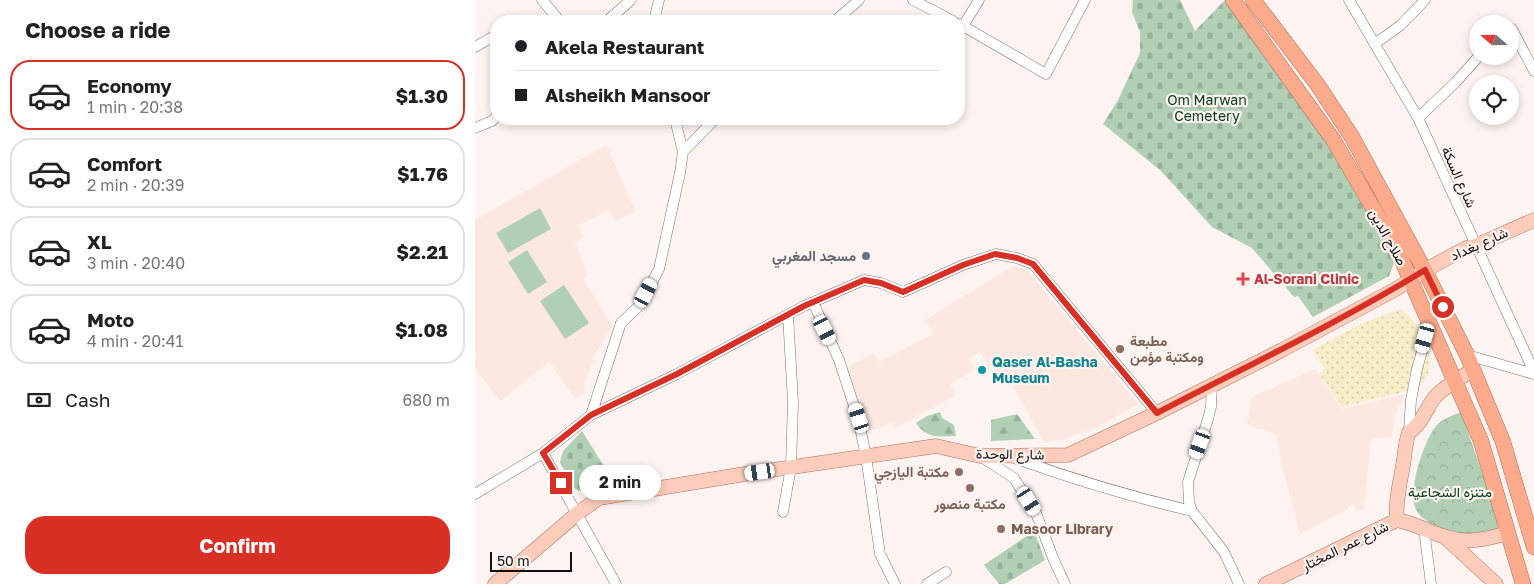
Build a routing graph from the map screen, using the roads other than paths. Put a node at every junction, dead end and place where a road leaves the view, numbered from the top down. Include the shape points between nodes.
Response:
1 (542, 0) edge
2 (631, 0) edge
3 (659, 0) edge
4 (859, 0) edge
5 (913, 0) edge
6 (979, 0) edge
7 (1085, 0) edge
8 (1233, 0) edge
9 (1253, 0) edge
10 (1349, 0) edge
11 (1425, 0) edge
12 (555, 15) edge
13 (614, 15) edge
14 (655, 15) edge
15 (842, 15) edge
16 (942, 15) edge
17 (965, 19) edge
18 (965, 27) edge
19 (490, 39) edge
20 (1519, 42) edge
21 (1375, 43) junction
22 (475, 48) edge
23 (1471, 65) edge
24 (1534, 71) edge
25 (1418, 118) junction
26 (490, 122) edge
27 (676, 125) edge
28 (709, 125) edge
29 (475, 128) edge
30 (683, 152) junction
31 (1534, 220) edge
32 (1475, 246) junction
33 (1425, 270) junction
34 (1411, 279) junction
35 (813, 302) junction
36 (788, 315) junction
37 (1430, 322) junction
38 (1470, 362) junction
39 (1534, 373) edge
40 (1455, 381) junction
41 (1212, 384) junction
42 (1157, 413) junction
43 (591, 415) junction
44 (1409, 432) junction
45 (543, 453) junction
46 (866, 456) junction
47 (980, 456) junction
48 (1008, 456) junction
49 (791, 467) junction
50 (475, 494) edge
51 (1192, 511) junction
52 (783, 512) dead end
53 (578, 513) junction
54 (1397, 520) junction
55 (1424, 529) junction
56 (1508, 533) junction
57 (1446, 537) junction
58 (1534, 547) edge
59 (946, 572) dead end
60 (503, 581) edge
61 (616, 584) edge
62 (895, 584) edge
63 (927, 584) edge
64 (1065, 584) edge
65 (1239, 584) edge
66 (1266, 584) edge
67 (1431, 584) edge
68 (1495, 584) edge
69 (1523, 584) edge

1 - 12 street
2 - 13 street
3 - 14 street
4 - 15 street
5 - 16 street
6 - 17 street
7 - 18 street via 1046,74
8 - 34 highway, صلاح الدين via 1334,142
9 - 33 highway, صلاح الدين via 1317,84 1352,137
10 - 21 street, شارع السكة
11 - 21 street via 1401,25
19 - 22 street
20 - 24 street
21 - 25 street, شارع السكة
23 - 25 street
25 - 32 street, شارع السكة
26 - 29 street
27 - 30 street
28 - 30 street
30 - 43 street via 659,269 640,305 621,323
31 - 32 main road, شارع بغداد
32 - 33 main road, شارع بغداد
32 - 39 street, شارع السكة
33 - 34 main road, شارع الوحدة
33 - 38 highway, صلاح الدين
34 - 37 highway, صلاح الدين
34 - 41 main road, شارع الوحدة via 1282,350
35 - 36 street
35 - 42 street via 864,280 903,292 995,254 1017,258 1033,264
35 - 46 street via 847,382 859,418
36 - 43 street
36 - 49 street via 793,402
37 - 40 highway, صلاح الدين
37 - 44 street via 1411,400
38 - 39 street
38 - 40 main road
38 - 58 highway, صلاح الدين via 1503,442
40 - 44 main road via 1439,393 1417,428
40 - 56 highway, صلاح الدين via 1481,441
41 - 42 main road, شارع الوحدة
41 - 51 street via 1211,407 1188,482
42 - 48 main road, شارع الوحدة via 1068,455
43 - 45 street
44 - 54 main road, شارع عمر المختار via 1396,498
45 - 50 street
45 - 53 street
46 - 47 main road, شارع الوحدة via 937,446
46 - 49 main road, شارع الوحدة
46 - 62 street via 880,554
47 - 48 main road, شارع الوحدة
47 - 64 street via 1014,478 1036,513
48 - 51 street
49 - 52 street
49 - 53 main road, شارع الوحدة via 599,498
51 - 65 street via 1224,552
53 - 60 main road, شارع الوحدة
53 - 61 street
54 - 55 main road, شارع عمر المختار
54 - 66 main road, شارع عمر المختار
55 - 57 main road, شارع عمر المختار
55 - 67 street
56 - 57 main road, شارع عمر المختار via 1474,541
56 - 69 highway, صلاح الدين
57 - 68 main road, شارع عمر المختار
59 - 63 street

